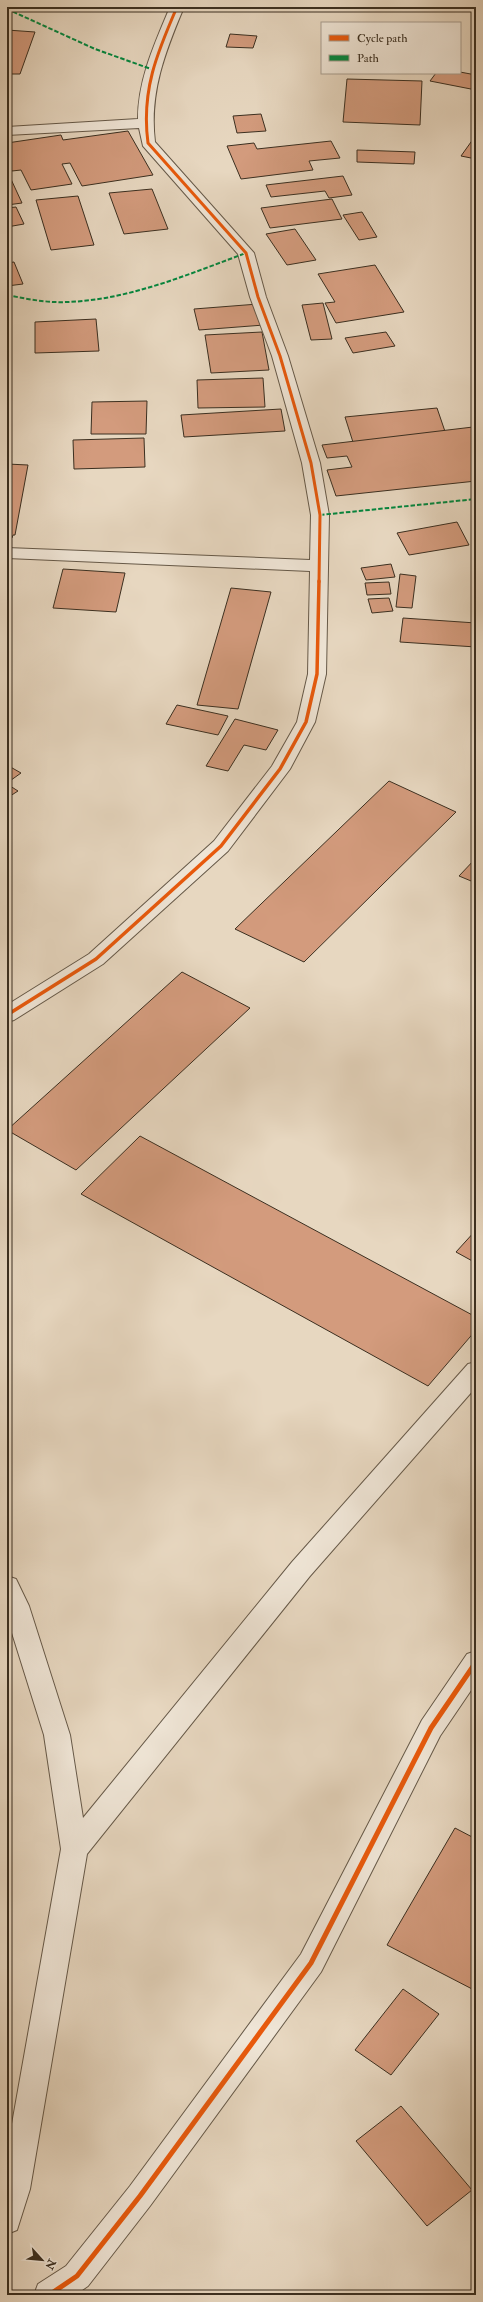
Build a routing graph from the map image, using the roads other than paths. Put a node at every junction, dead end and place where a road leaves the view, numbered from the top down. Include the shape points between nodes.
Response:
1 (177, 7) edge
2 (144, 123) junction
3 (7, 131) edge
4 (7, 553) edge
5 (319, 566) junction
6 (7, 1015) edge
7 (476, 1371) edge
8 (7, 1586) edge
9 (476, 1662) edge
10 (74, 1848) junction
11 (11, 2188) edge
12 (7, 2220) edge
13 (49, 2295) edge

1 - 2 street via 151,69
2 - 3 street
2 - 5 street via 148,143 246,253 258,297 280,356 311,463 320,515
4 - 5 street
5 - 6 street via 317,674 306,722 280,769 221,846 102,953
7 - 10 street via 300,1569
8 - 10 street via 16,1606 57,1735
9 - 13 street via 431,1728 311,1963 140,2196 77,2276
10 - 11 street
11 - 12 street

